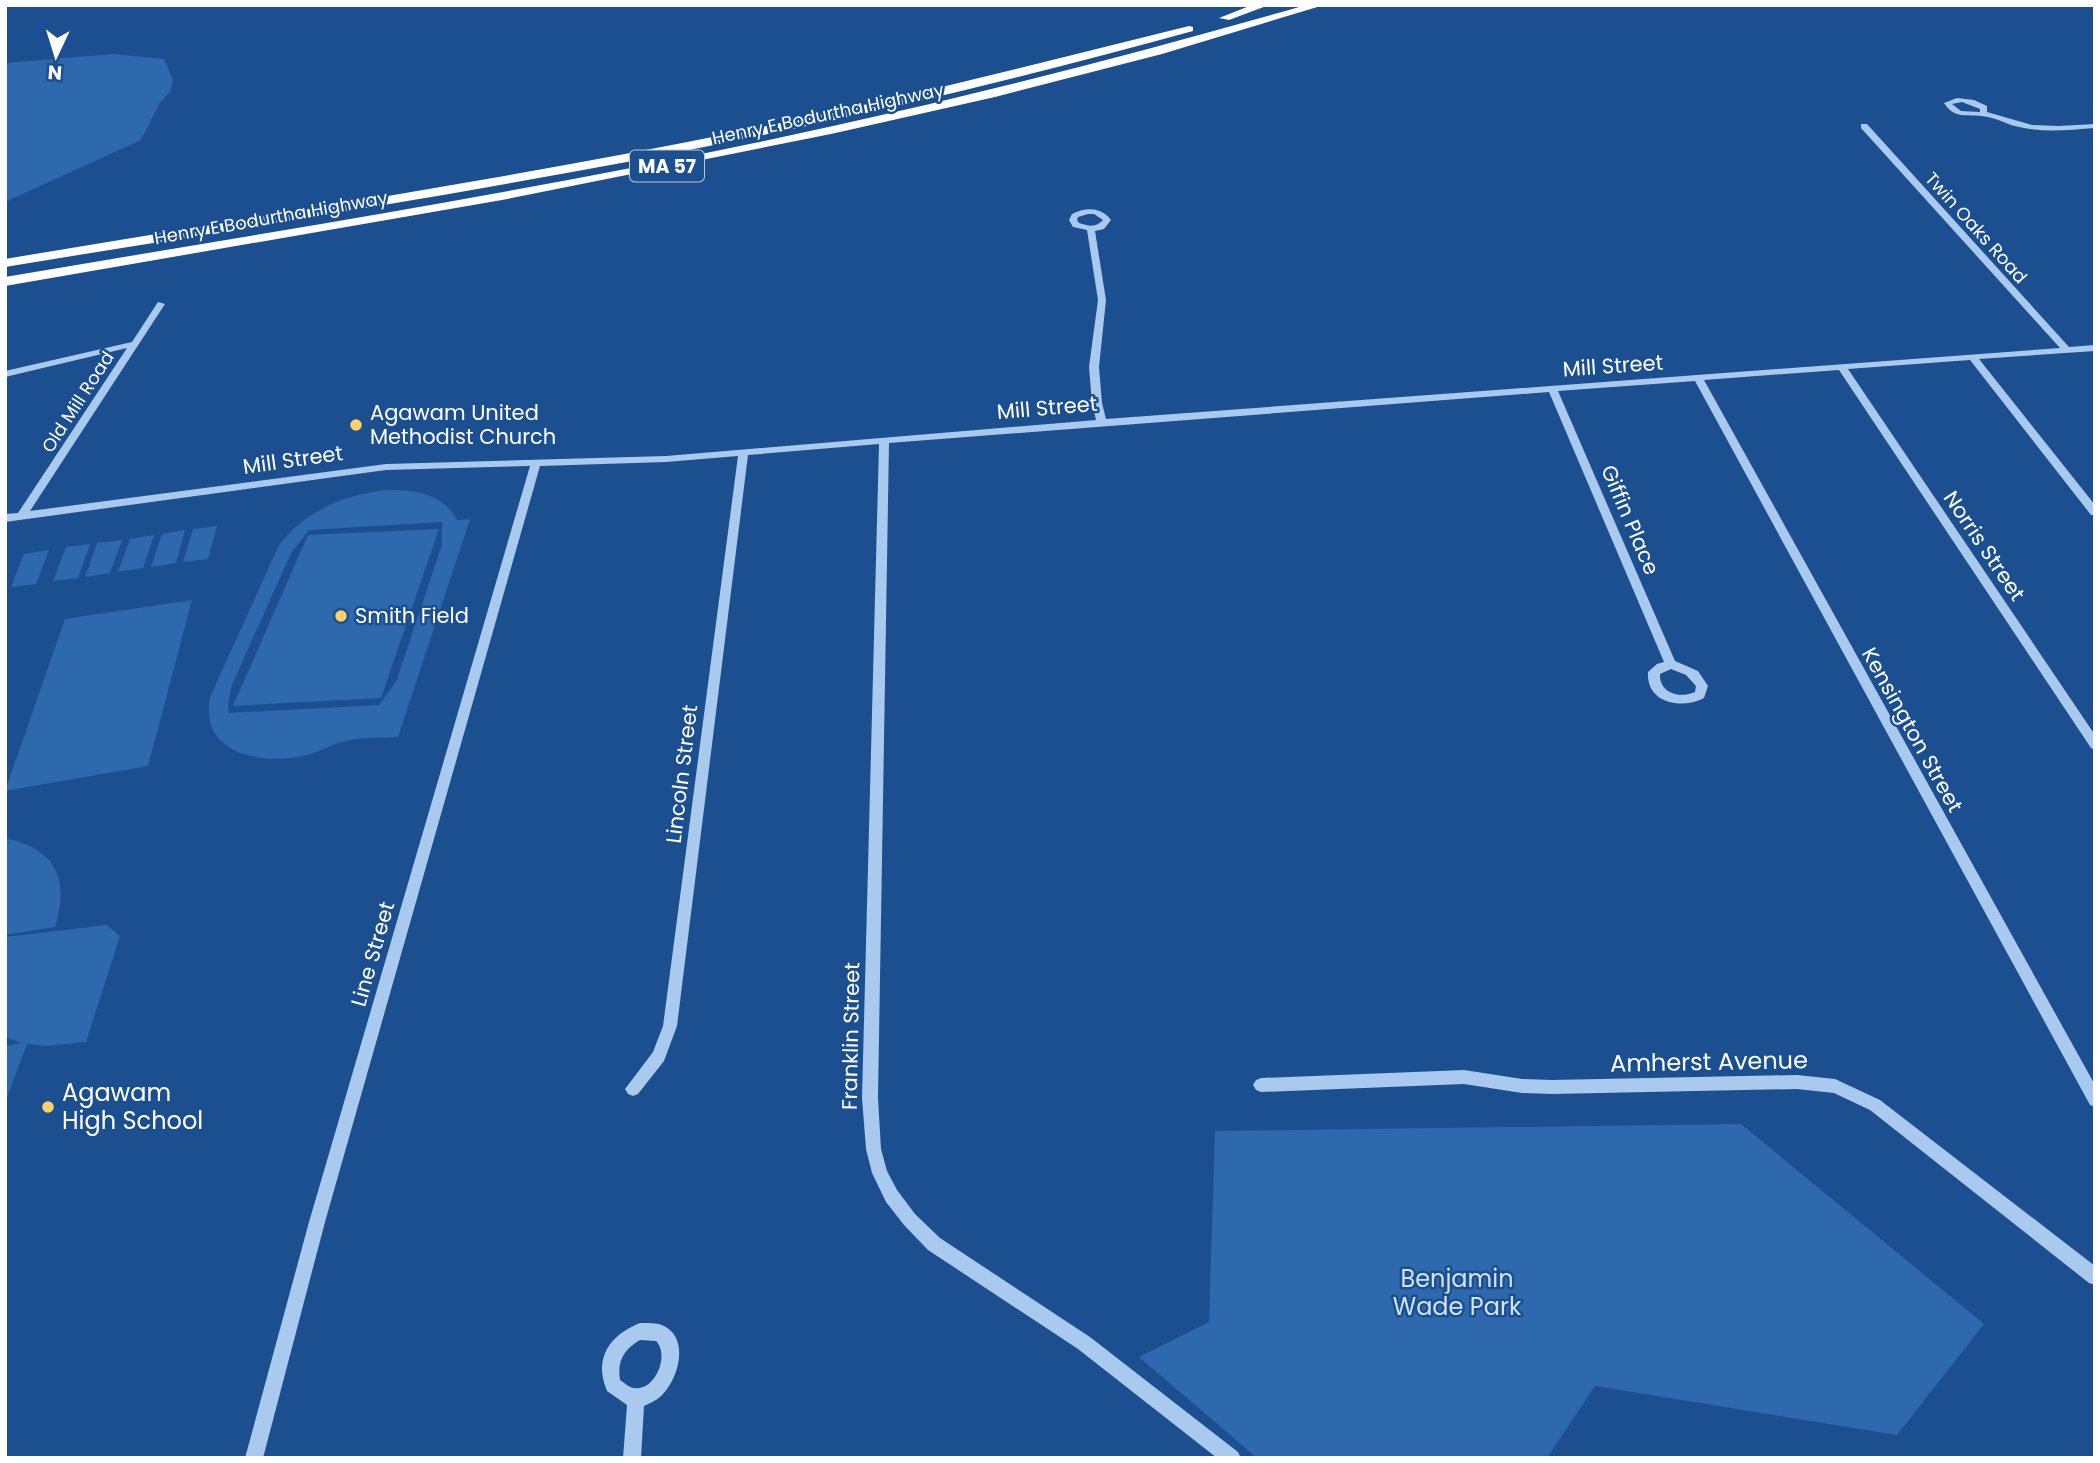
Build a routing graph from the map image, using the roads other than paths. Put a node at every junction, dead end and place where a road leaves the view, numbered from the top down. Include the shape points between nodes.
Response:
1 (1266, 5) edge
2 (1319, 5) edge
3 (1326, 5) edge
4 (1291, 14) junction
5 (1983, 114) dead end
6 (1864, 126) dead end
7 (2095, 126) edge
8 (1091, 229) dead end
9 (5, 263) edge
10 (5, 282) edge
11 (160, 304) dead end
12 (134, 344) junction
13 (2095, 348) edge
14 (2067, 350) junction
15 (1972, 357) junction
16 (1842, 367) junction
17 (5, 374) edge
18 (1698, 379) junction
19 (1553, 390) junction
20 (1102, 423) junction
21 (884, 441) junction
22 (743, 453) junction
23 (536, 463) junction
24 (2095, 512) edge
25 (21, 517) junction
26 (5, 518) edge
27 (1671, 666) dead end
28 (2095, 745) edge
29 (1261, 1085) dead end
30 (633, 1089) dead end
31 (2095, 1100) edge
32 (2095, 1277) edge
33 (636, 1397) dead end
34 (254, 1458) edge
35 (632, 1458) edge
36 (1232, 1458) edge

1 - 9 highway, Henry E Bodurtha Highway / MA 57 via 991,80 702,143
2 - 4 highway, Henry E Bodurtha Highway / MA 57
3 - 4 highway
4 - 10 highway, Henry E Bodurtha Highway / MA 57 via 1056,79 738,152
5 - 7 street via 2034,128
6 - 14 street, Twin Oaks Road
8 - 20 street via 1102,300 1094,367
11 - 12 street, Old Mill Road
12 - 17 street
12 - 25 street, Old Mill Road
13 - 14 street, Mill Street
14 - 15 street, Mill Street
15 - 16 street, Mill Street
15 - 24 street
16 - 18 street, Mill Street
16 - 28 street, Norris Street
18 - 19 street, Mill Street
18 - 31 street, Kensington Street
19 - 20 street, Mill Street
19 - 27 street, Giffin Place
20 - 21 street, Mill Street
21 - 22 street, Mill Street
21 - 36 street, Franklin Street via 871,1036 871,1124 878,1171 896,1205 934,1244 1086,1345
22 - 23 street, Mill Street
22 - 30 street, Lincoln Street via 670,1026 659,1056
23 - 25 street, Mill Street via 383,467
23 - 34 street, Line Street via 317,1222
25 - 26 street, Mill Street
29 - 32 street, Amherst Avenue via 1464,1077 1532,1087 1797,1082 1835,1086 1875,1105
33 - 35 street

